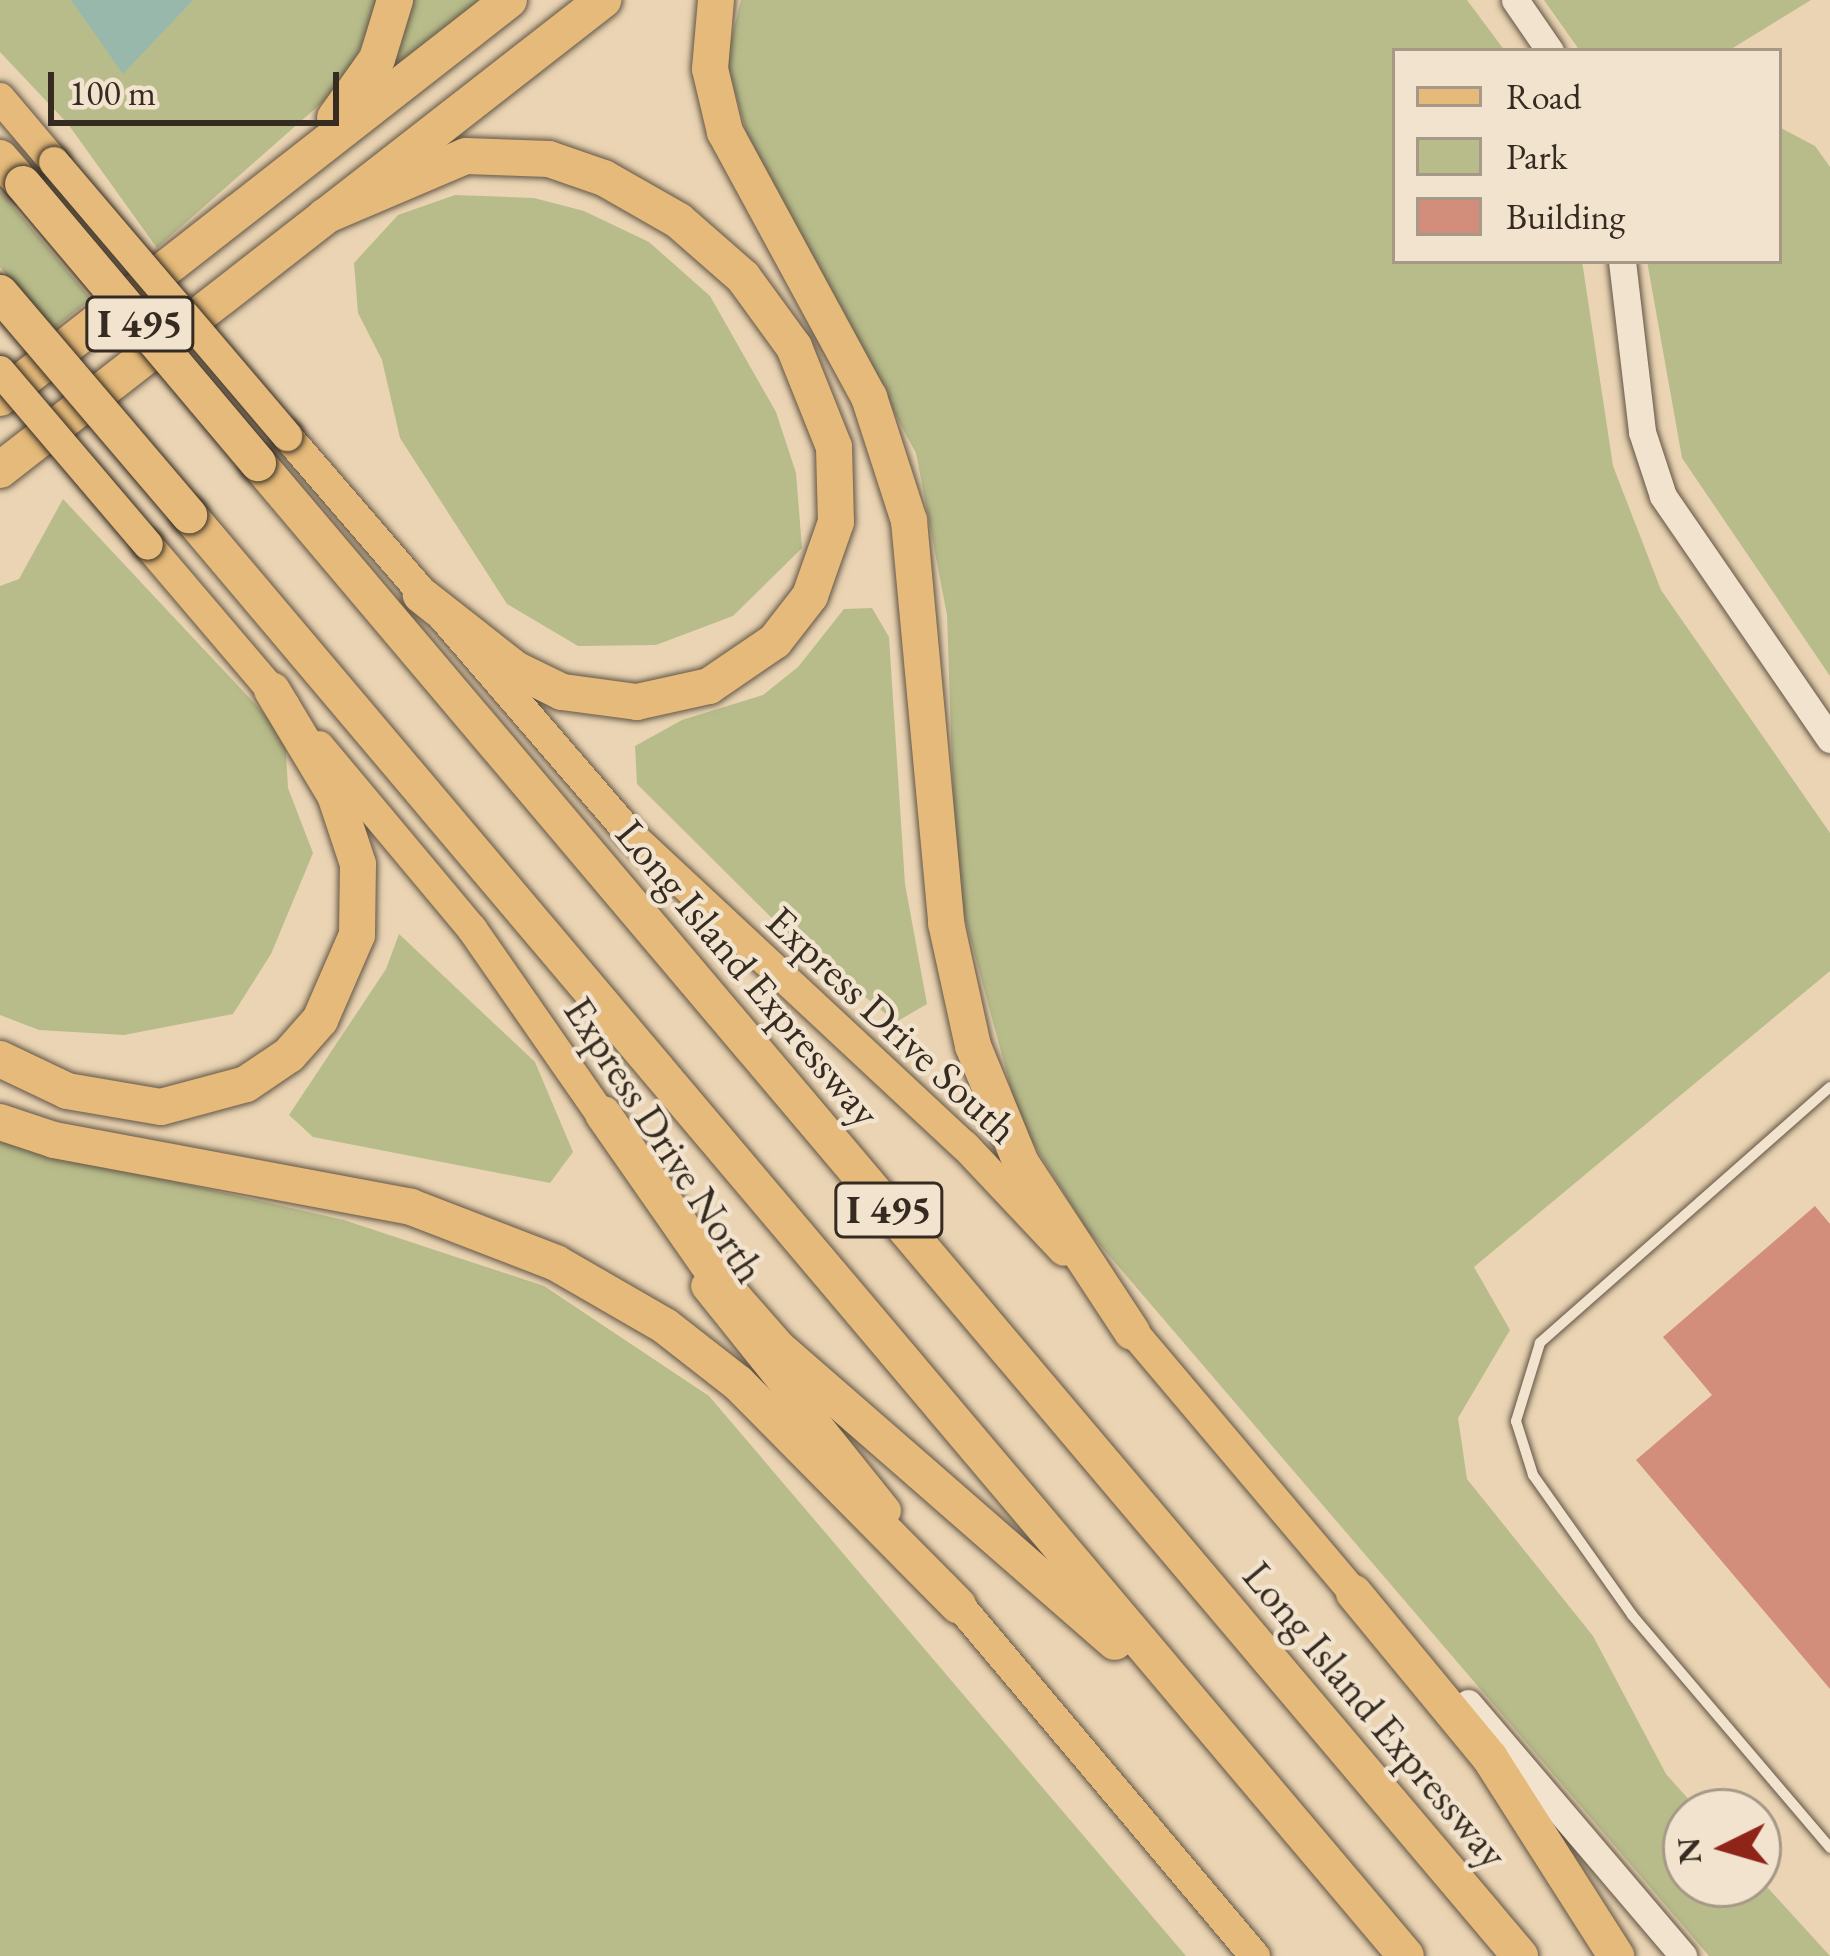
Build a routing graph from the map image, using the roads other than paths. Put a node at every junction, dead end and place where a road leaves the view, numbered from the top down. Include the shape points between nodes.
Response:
1 (394, 0) edge
2 (509, 0) edge
3 (603, 0) edge
4 (716, 0) edge
5 (1515, 0) edge
6 (1548, 48) edge
7 (0, 98) edge
8 (11, 171) edge
9 (284, 176) junction
10 (325, 216) junction
11 (1622, 264) edge
12 (0, 293) edge
13 (0, 370) edge
14 (0, 398) edge
15 (0, 470) edge
16 (421, 595) junction
17 (272, 690) junction
18 (1830, 739) edge
19 (0, 1060) edge
20 (1830, 1088) edge
21 (603, 1114) junction
22 (0, 1122) edge
23 (1132, 1332) junction
24 (1354, 1593) junction
25 (958, 1605) junction
26 (1228, 1745) junction
27 (1830, 1848) edge
28 (1255, 1956) edge
29 (1406, 1956) edge
30 (1520, 1956) edge
31 (1616, 1956) edge
32 (1683, 1956) edge

1 - 9 highway via 366,79
2 - 9 highway
3 - 10 highway
4 - 23 highway via 710,69 725,132 869,397 909,521 946,923 973,1046 1021,1163
5 - 6 street
7 - 16 main road, Express Drive South, bridge
8 - 30 highway, Long Island Expressway / I 495, bridge
9 - 14 highway
10 - 15 highway
10 - 16 highway via 466,156 550,159 604,178 679,221 752,287 808,374 834,447 836,522 811,596 776,641 709,686 637,702 562,692 514,669
11 - 18 street via 1642,432 1663,496
12 - 26 highway, I 495, bridge
13 - 17 main road, Express Drive North, bridge
16 - 23 main road, Express Drive South via 632,836 965,1146
17 - 19 highway via 334,795 358,864 357,935 320,1020 289,1055 246,1084 160,1106 67,1091
17 - 21 main road, Express Drive North via 472,929
20 - 27 lane via 1540,1343 1516,1421 1533,1475 1632,1615
21 - 25 main road, Express Drive North via 715,1301
21 - 26 highway via 721,1283 778,1348
22 - 25 highway via 54,1140 411,1208 556,1263 665,1326 738,1383
23 - 24 main road, Express Drive South
24 - 31 highway via 1490,1758
24 - 32 street, Express Drive South via 1428,1657
25 - 28 main road, Express Drive North
26 - 29 highway, I 495

